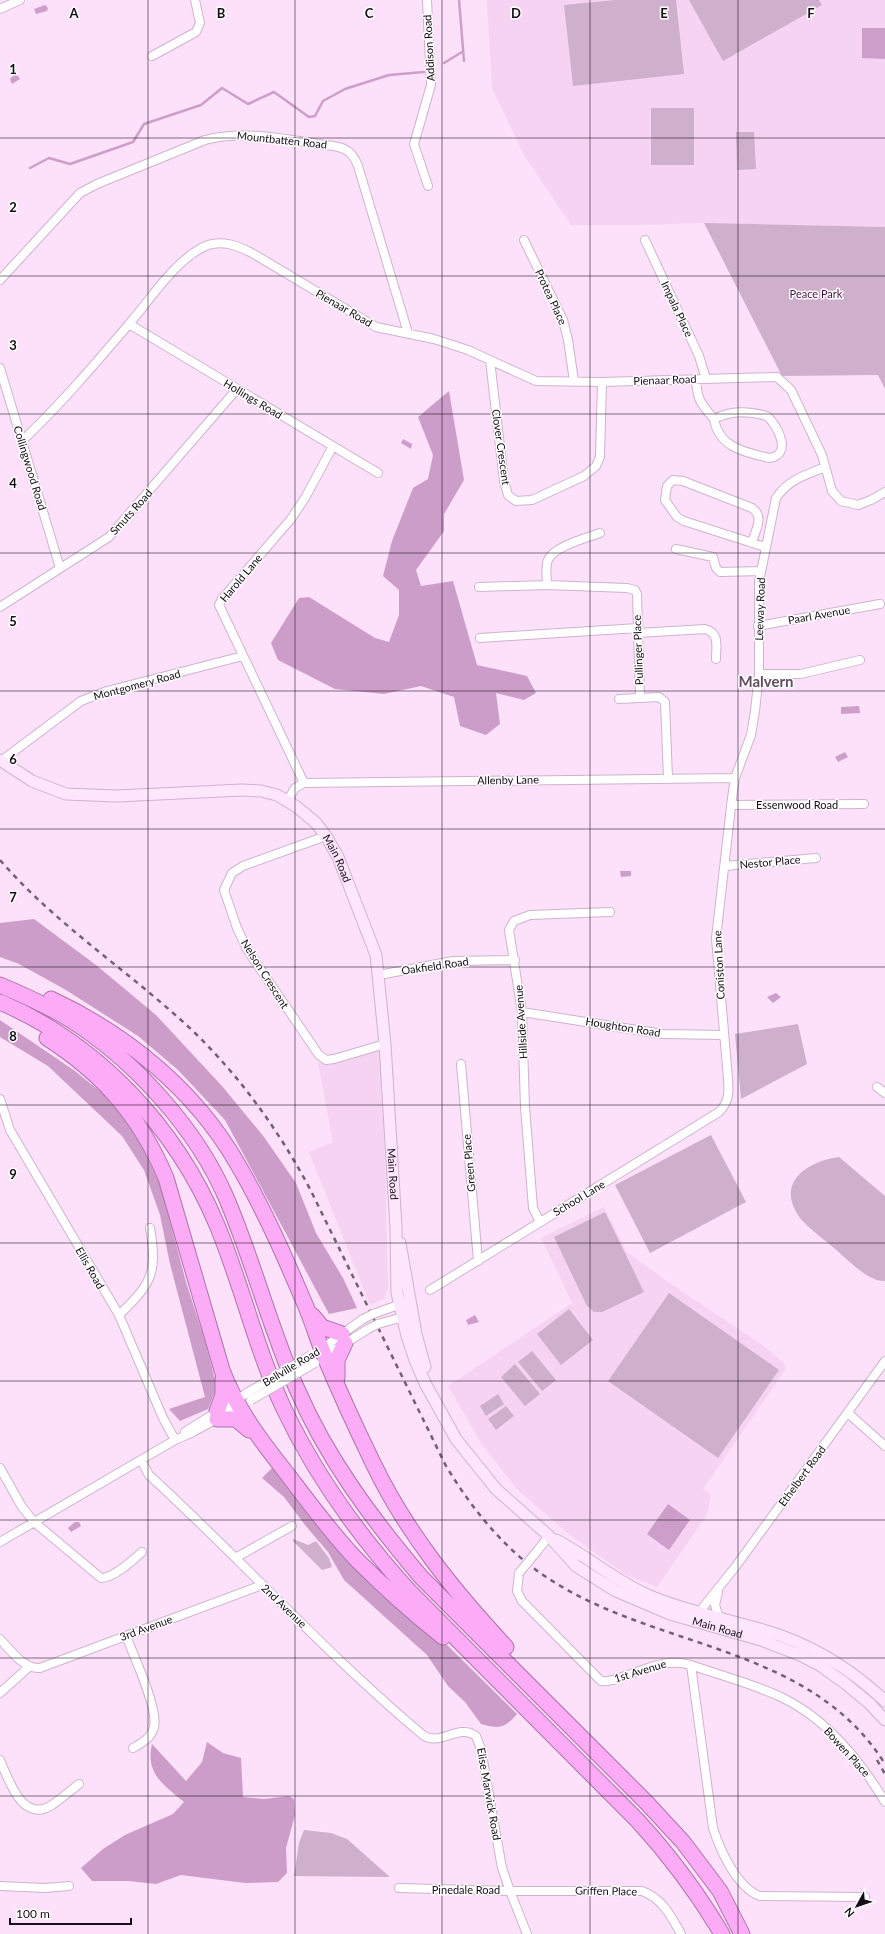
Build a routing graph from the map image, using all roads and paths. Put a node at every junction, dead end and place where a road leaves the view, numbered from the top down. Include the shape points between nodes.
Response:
1 (20, 0) edge
2 (194, 0) edge
3 (426, 0) edge
4 (0, 9) edge
5 (152, 56) dead end
6 (428, 186) dead end
7 (524, 240) dead end
8 (645, 240) dead end
9 (0, 280) edge
10 (129, 324) junction
11 (408, 333) junction
12 (490, 360) junction
13 (0, 368) edge
14 (696, 379) junction
15 (706, 379) junction
16 (574, 381) junction
17 (602, 382) junction
18 (237, 389) junction
19 (714, 419) junction
20 (22, 441) junction
21 (333, 446) junction
22 (825, 467) junction
23 (378, 473) dead end
24 (885, 492) edge
25 (600, 533) dead end
26 (752, 543) junction
27 (765, 547) junction
28 (676, 549) dead end
29 (60, 568) junction
30 (761, 571) junction
31 (547, 585) junction
32 (479, 587) dead end
33 (880, 604) dead end
34 (0, 607) edge
35 (758, 626) junction
36 (638, 631) junction
37 (480, 638) dead end
38 (243, 656) junction
39 (716, 659) dead end
40 (860, 660) dead end
41 (759, 674) junction
42 (640, 698) junction
43 (619, 699) dead end
44 (0, 760) edge
45 (668, 778) junction
46 (735, 778) junction
47 (304, 783) junction
48 (288, 800) junction
49 (864, 804) dead end
50 (731, 805) junction
51 (326, 836) junction
52 (816, 858) dead end
53 (725, 866) junction
54 (610, 912) dead end
55 (515, 960) junction
56 (379, 975) junction
57 (0, 977) edge
58 (0, 985) edge
59 (0, 1002) edge
60 (0, 1008) edge
61 (522, 1012) junction
62 (724, 1036) junction
63 (385, 1044) junction
64 (461, 1064) dead end
65 (877, 1087) dead end
66 (885, 1093) edge
67 (0, 1099) edge
68 (726, 1105) joint
69 (540, 1222) junction
70 (396, 1227) junction
71 (150, 1228) dead end
72 (478, 1261) junction
73 (430, 1290) dead end
74 (410, 1301) junction
75 (305, 1304) junction
76 (398, 1304) junction
77 (119, 1315) junction
78 (407, 1316) junction
79 (344, 1339) junction
80 (318, 1356) junction
81 (885, 1361) edge
82 (222, 1370) junction
83 (339, 1387) junction
84 (243, 1400) junction
85 (848, 1413) junction
86 (217, 1415) junction
87 (175, 1440) junction
88 (260, 1440) junction
89 (885, 1446) edge
90 (141, 1460) junction
91 (0, 1468) edge
92 (34, 1522) junction
93 (292, 1526) dead end
94 (549, 1536) junction
95 (0, 1542) edge
96 (142, 1552) dead end
97 (237, 1557) junction
98 (262, 1585) junction
99 (718, 1589) junction
100 (699, 1612) junction
101 (719, 1618) junction
102 (691, 1620) junction
103 (126, 1636) junction
104 (0, 1639) edge
105 (691, 1665) junction
106 (30, 1666) junction
107 (497, 1680) junction
108 (0, 1693) edge
109 (885, 1700) edge
110 (884, 1717) edge
111 (438, 1738) joint
112 (133, 1748) dead end
113 (0, 1760) edge
114 (79, 1784) dead end
115 (885, 1802) edge
116 (0, 1886) edge
117 (69, 1886) dead end
118 (399, 1888) dead end
119 (510, 1891) junction
120 (720, 1892) junction
121 (866, 1897) dead end
122 (527, 1934) edge
123 (681, 1934) edge
124 (722, 1934) edge
125 (742, 1934) edge

1 - 4 street
2 - 5 street via 200,23 196,32
3 - 6 street, Addison Road via 431,85 414,144
7 - 16 street, Protea Place via 563,320
8 - 15 street, Impala Place via 699,356
9 - 11 street, Mountbatten Road via 80,193 198,142 221,135 238,134 333,146 345,148 354,156
10 - 11 street, Pienaar Road via 180,264 209,245 224,243 252,252 376,327
10 - 18 street, Hollings Road
10 - 20 street, Pienaar Road via 42,423
11 - 12 street, Pienaar Road via 468,350
12 - 16 street, Pienaar Road via 536,381
12 - 17 street, Clover Crescent via 504,481 508,495 516,501 532,500 584,476 596,466 600,457
13 - 20 street, Collingwood Road
14 - 15 street, Pienaar Road
14 - 17 street, Pienaar Road
14 - 19 street via 696,395
15 - 22 street, Pienaar Road via 777,377 791,390 822,455
16 - 17 street, Pienaar Road
18 - 21 street, Hollings Road
18 - 29 street, Smuts Road via 114,532
19 - 19 street via 726,413 741,412 767,416 776,427 782,450 775,457 769,458 734,447 722,439
20 - 29 street, Collingwood Road
21 - 23 street, Hollings Road
21 - 38 street, Harold Lane via 291,519 219,605
22 - 24 street via 832,491 845,502 858,505
22 - 27 street, Leeway Road via 793,480 784,487 776,498
25 - 31 street via 566,546 550,556 547,562
26 - 26 street via 684,522 677,517 665,500 667,486 674,480 683,481 752,508 759,518
26 - 27 street
27 - 30 street, Leeway Road
28 - 30 street via 713,557 720,572
29 - 34 street, Smuts Road
30 - 35 street, Leeway Road
31 - 32 street
31 - 36 street, Pullinger Place via 632,588 637,592
33 - 35 street, Paarl Avenue
35 - 41 street, Leeway Road
36 - 37 street
36 - 39 street via 711,631 716,638
36 - 42 street, Pullinger Place
38 - 44 street, Montgomery Road via 107,691 81,701
38 - 47 street, Harold Lane
40 - 41 street via 801,674
41 - 46 street, Leeway Road via 751,736
42 - 43 street
42 - 45 street, Pullinger Place via 659,697 666,704
44 - 48 main road, Main Road via 32,781 66,794 117,796 252,790
45 - 46 street, Allenby Lane
45 - 47 street, Allenby Lane
46 - 50 street, Coniston Lane
47 - 48 street via 295,788
48 - 51 main road, Main Road via 305,813
49 - 50 street, Essenwood Road
50 - 53 street, Coniston Lane
51 - 56 main road, Main Road via 338,858 373,948
51 - 63 street, Nelson Crescent via 243,866 232,873 224,890 227,902 248,951 318,1055 326,1060
52 - 53 street, Nestor Place
53 - 62 street, Coniston Lane via 716,938
54 - 55 street, Hillside Avenue via 530,915 518,918 509,930
55 - 56 street, Oakfield Road via 453,961
55 - 61 street, Hillside Avenue
56 - 63 main road, Main Road
57 - 75 highway via 70,1008 102,1026 160,1070 192,1102 236,1161 266,1216
58 - 120 highway via 45,1005 100,1040 159,1095 179,1120 225,1195 298,1391 328,1450 364,1505 421,1577 647,1803 683,1842
59 - 107 highway via 46,1025 106,1068 132,1095 179,1155 201,1191 217,1225 265,1362 305,1450 345,1512 377,1555
60 - 82 highway via 62,1047 92,1071 118,1097 154,1150 166,1178
61 - 62 street, Houghton Road via 663,1034
61 - 69 street, Hillside Avenue via 525,1107 533,1208
62 - 68 street, Coniston Lane via 729,1095
63 - 70 main road, Main Road
64 - 72 street, Green Place
65 - 66 street
67 - 77 street, Ellis Road via 10,1130
68 - 69 street, School Lane via 719,1112
69 - 72 street, School Lane
70 - 74 main road, Main Road
70 - 76 main road, Main Road
71 - 77 street via 154,1253 149,1278 137,1298
72 - 73 street, School Lane
74 - 76 street, Bellville Road
74 - 78 main road, Main Road
75 - 79 highway via 322,1328
75 - 80 highway
76 - 78 main road, Main Road
76 - 79 street, Bellville Road, bridge via 363,1319
77 - 87 street, Ellis Road
78 - 79 street, Bellville Road, bridge via 378,1324
78 - 94 main road, Main Road via 436,1402 456,1439 496,1489
79 - 80 street, Bellville Road
79 - 83 highway via 336,1360
80 - 83 highway
80 - 84 street, Bellville Road, bridge
81 - 85 street, Ethelbert Road
82 - 84 highway
82 - 86 highway via 224,1394
83 - 120 highway via 387,1490 418,1541 447,1581 672,1821 692,1847
84 - 86 street, Bellville Road
84 - 88 highway
85 - 89 street
85 - 99 street, Ethelbert Road
86 - 87 street, Bellville Road via 189,1429
86 - 88 highway via 236,1419
87 - 90 street, Bellville Road
88 - 107 highway via 356,1559 404,1605
90 - 92 street, Bellville Road
90 - 97 street, 2nd Avenue via 149,1475
91 - 92 street via 22,1507
92 - 95 street, Bellville Road
92 - 96 street via 101,1578 106,1578 126,1566
93 - 97 street
94 - 100 main road, Main Road via 649,1596
94 - 102 main road, Main Road via 576,1566 616,1591
94 - 105 street, 1st Avenue, bridge via 519,1573 517,1591 522,1601 601,1681 607,1682 665,1662 678,1661
97 - 98 street, 2nd Avenue
98 - 103 street, 3rd Avenue
98 - 111 street, 2nd Avenue via 411,1725 426,1738
99 - 100 street, Ethelbert Road
99 - 101 street via 715,1605
100 - 101 main road, Main Road
100 - 102 street, Ethelbert Road
101 - 109 main road, Main Road via 765,1630 809,1647 855,1675
102 - 110 main road, Main Road via 761,1640 802,1656 846,1684
103 - 106 street, 3rd Avenue via 44,1667
103 - 112 street via 151,1701 155,1720 154,1728 146,1740
104 - 106 street
105 - 115 street, Bowen Place via 765,1690 785,1699 811,1716 826,1727 857,1759
105 - 121 street via 713,1828 720,1849 747,1889 760,1896
106 - 108 street
107 - 124 highway via 670,1856
111 - 119 street, Elise Marwick Road via 465,1731 476,1736 481,1749 502,1868
113 - 114 street via 18,1797 24,1805 31,1808 47,1808
116 - 117 street
118 - 119 street, Pinedale Road
119 - 122 street, Pinedale Road
119 - 123 street, Griffen Place via 642,1891 654,1896 661,1903
120 - 125 highway

